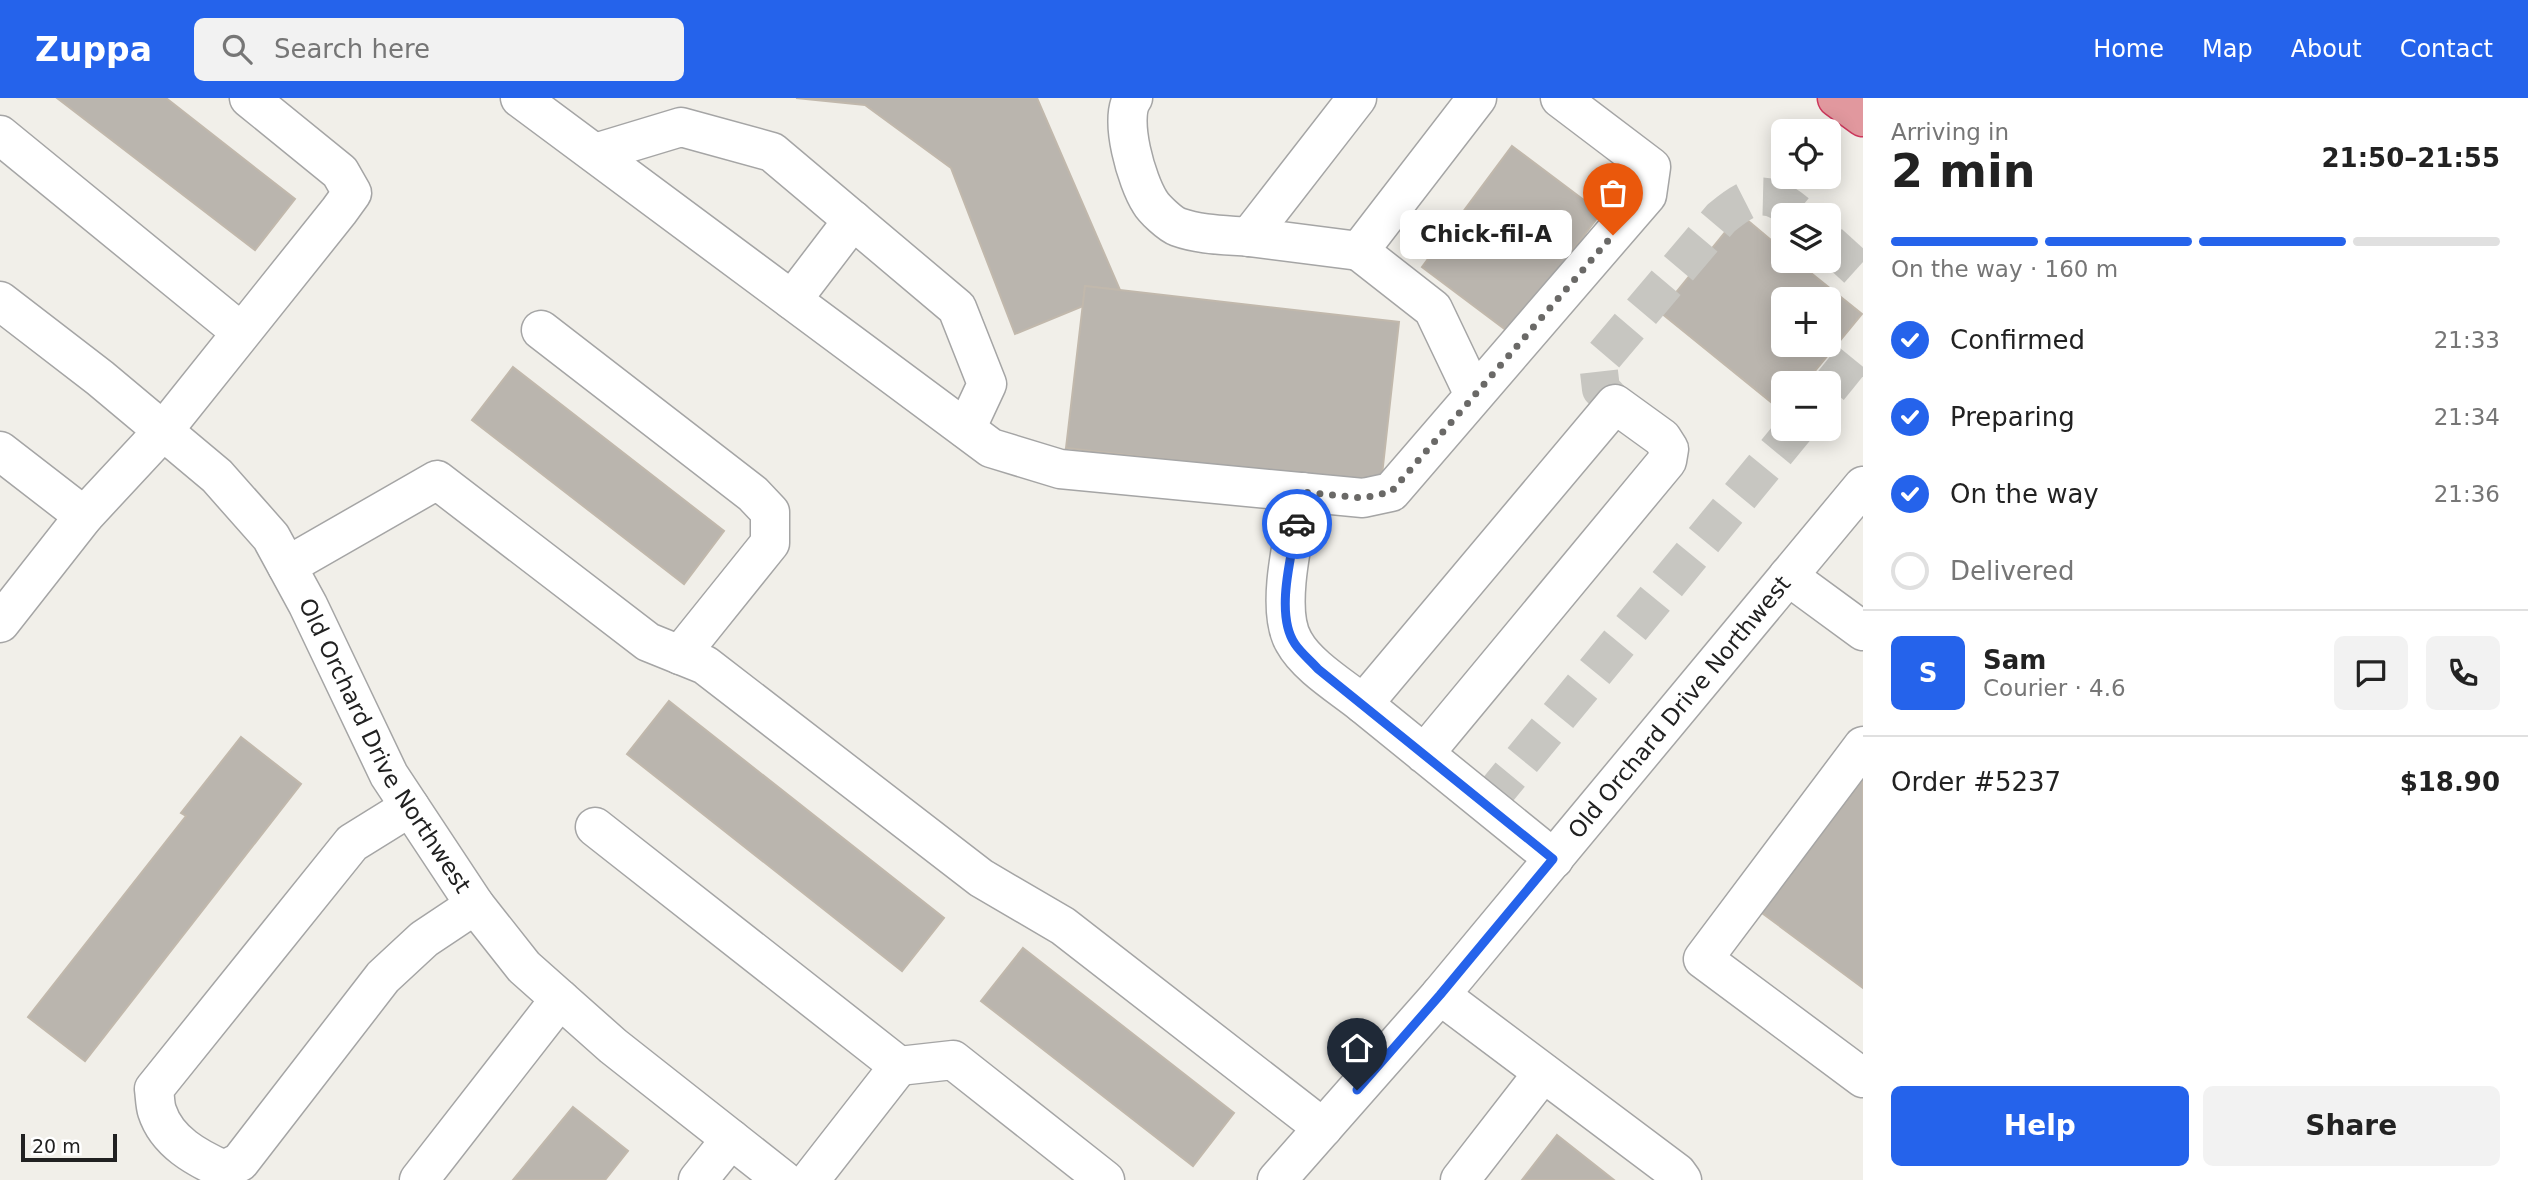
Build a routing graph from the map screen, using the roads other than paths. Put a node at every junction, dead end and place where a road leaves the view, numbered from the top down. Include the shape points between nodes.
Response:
1 (249, 98) edge
2 (520, 98) edge
3 (1133, 98) edge
4 (1357, 98) edge
5 (1477, 98) edge
6 (1560, 98) edge
7 (1837, 98) edge
8 (1863, 117) edge
9 (0, 135) edge
10 (595, 153) junction
11 (853, 220) junction
12 (1249, 237) junction
13 (1359, 251) junction
14 (792, 300) junction
15 (0, 301) edge
16 (541, 330) dead end
17 (241, 332) junction
18 (1474, 395) junction
19 (966, 429) junction
20 (163, 432) junction
21 (0, 451) edge
22 (1863, 486) edge
23 (1302, 492) junction
24 (84, 516) junction
25 (287, 566) junction
26 (1788, 576) junction
27 (0, 623) edge
28 (1863, 631) edge
29 (680, 655) junction
30 (1363, 704) junction
31 (1863, 746) edge
32 (1424, 754) junction
33 (410, 807) junction
34 (595, 827) dead end
35 (1553, 859) junction
36 (475, 905) junction
37 (1440, 995) junction
38 (560, 999) junction
39 (899, 1066) junction
40 (1543, 1073) junction
41 (1863, 1078) edge
42 (1323, 1128) junction
43 (731, 1139) junction
44 (419, 1180) edge
45 (698, 1180) edge
46 (783, 1180) edge
47 (810, 1180) edge
48 (1105, 1180) edge
49 (1277, 1180) edge
50 (1460, 1180) edge
51 (1682, 1180) edge

1 - 17 street via 340,172 352,193
2 - 10 street
3 - 12 street via 1128,105 1128,142 1150,203 1176,226
4 - 12 street
5 - 13 street
6 - 18 street via 1651,167 1647,195
7 - 8 highway
9 - 17 street
10 - 11 street via 681,127 772,152
10 - 14 street
11 - 14 street
11 - 19 street via 957,308 986,384
12 - 13 street
13 - 18 street via 1433,309
14 - 19 street
15 - 20 street, Old Orchard Drive Northwest
16 - 29 street via 753,494 770,512 770,542
17 - 20 street
18 - 23 street via 1391,492 1363,498
19 - 23 street via 991,448 1060,469
20 - 24 street
20 - 25 street, Old Orchard Drive Northwest via 217,476 271,537
21 - 24 street
22 - 26 street, Old Orchard Drive Northwest
23 - 30 street via 1285,618 1294,643 1318,669
24 - 27 street
25 - 29 street via 438,480 648,642
25 - 33 street, Old Orchard Drive Northwest via 389,775
26 - 28 street
26 - 35 street, Old Orchard Drive Northwest
29 - 42 street via 705,664 981,878 1063,926
30 - 32 street
30 - 32 street via 1615,404 1662,438 1669,449 1667,461
31 - 41 street via 1703,958
32 - 35 street
33 - 36 street, Old Orchard Drive Northwest
33 - 36 street via 352,843 154,1089 157,1112 176,1141 224,1170 240,1162 383,977 424,939
34 - 39 street
35 - 37 street, Old Orchard Drive Northwest
36 - 38 street, Old Orchard Drive Northwest via 524,967
37 - 40 street
37 - 42 street, Old Orchard Drive Northwest
38 - 43 street, Old Orchard Drive Northwest
38 - 44 street
39 - 47 street
39 - 48 street via 953,1060
40 - 50 street
40 - 51 street
42 - 49 street, Old Orchard Drive Northwest
43 - 45 street
43 - 46 street, Old Orchard Drive Northwest

